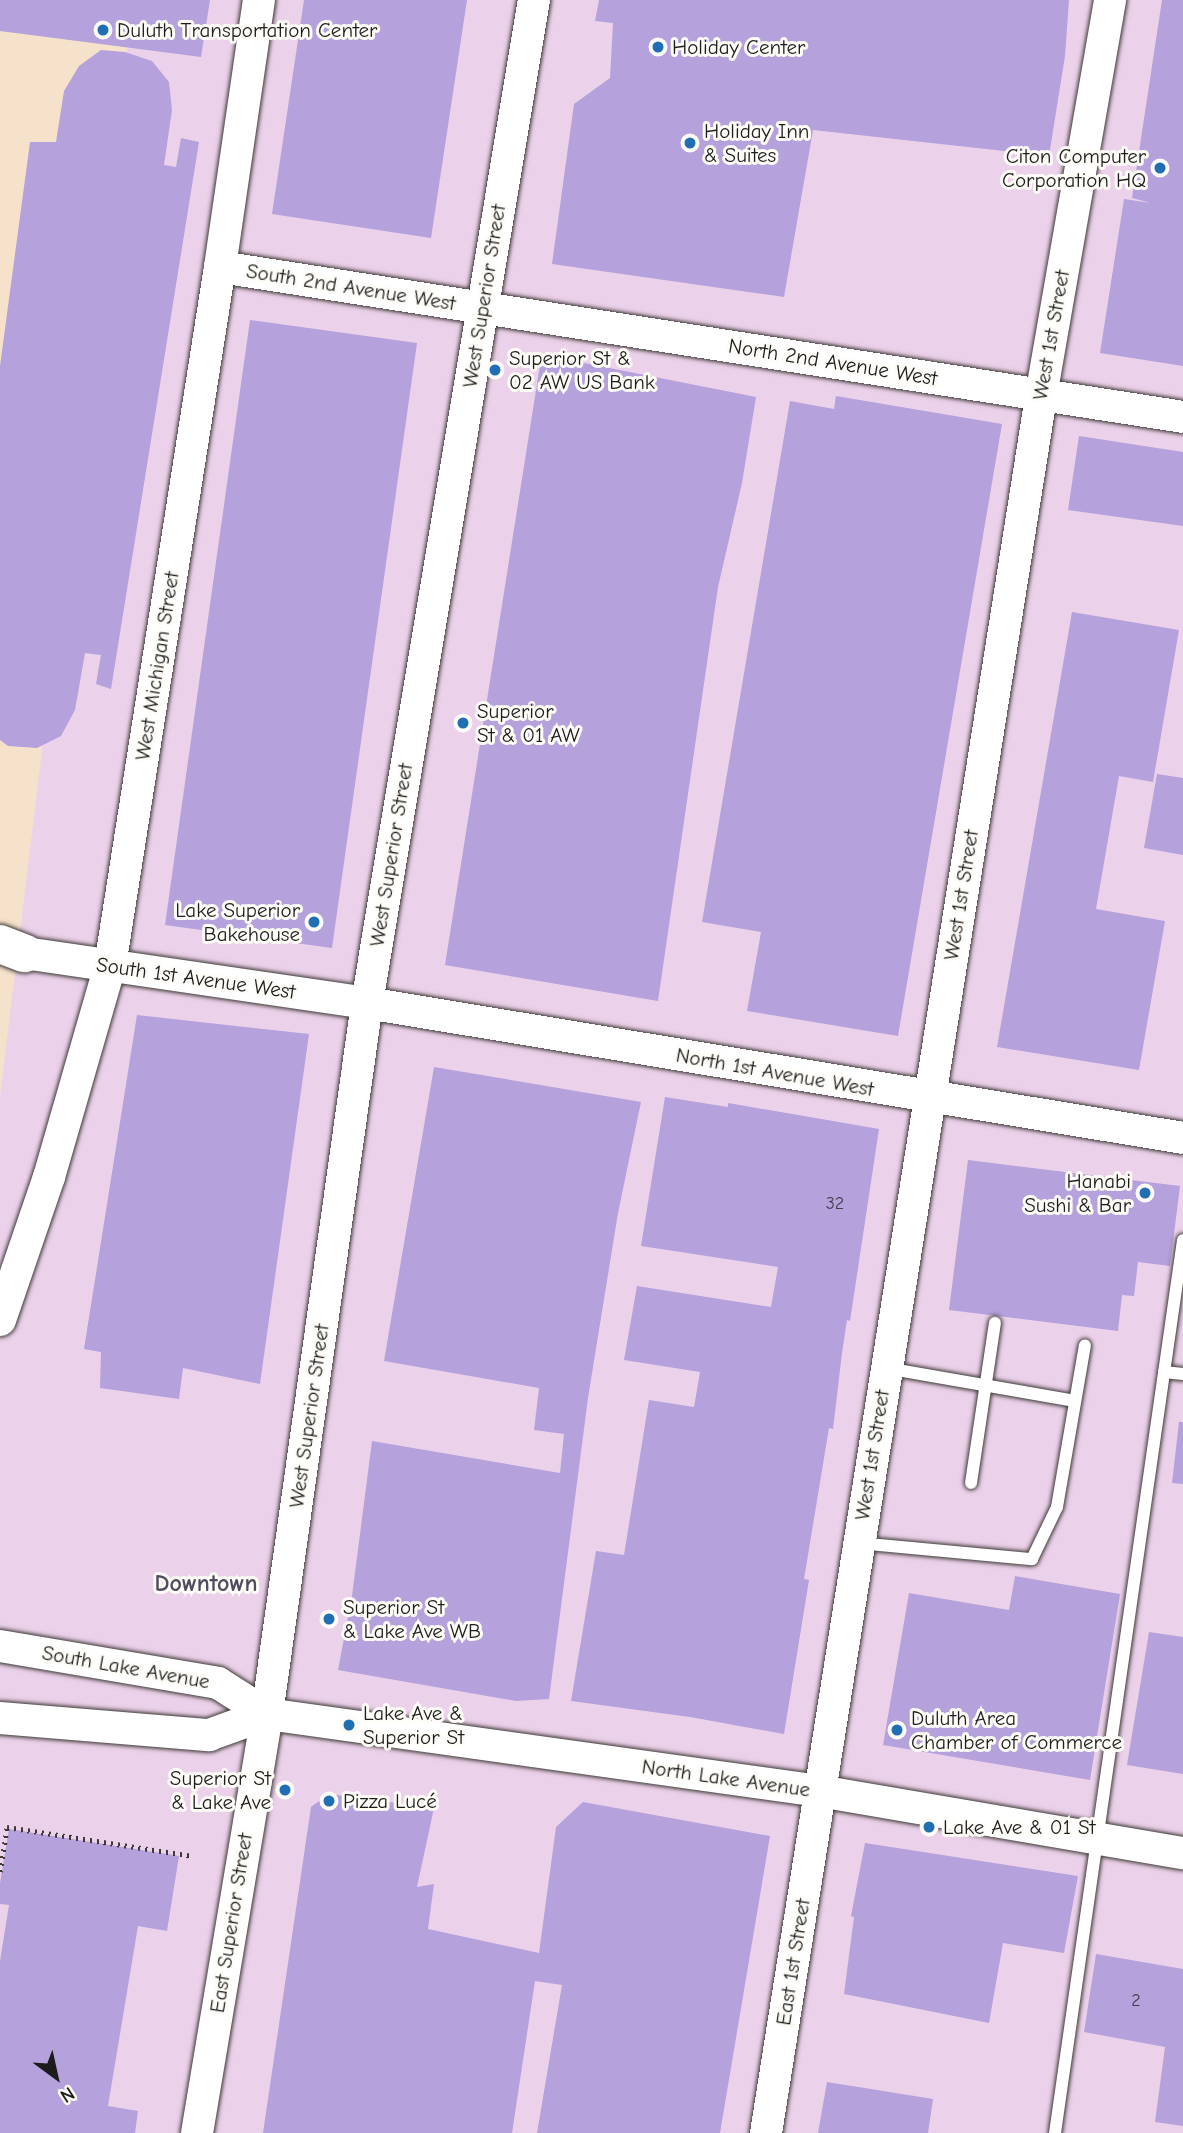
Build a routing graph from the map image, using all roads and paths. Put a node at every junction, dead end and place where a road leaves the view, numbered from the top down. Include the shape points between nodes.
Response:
1 (259, 0) edge
2 (534, 0) edge
3 (1110, 0) edge
4 (220, 267) junction
5 (482, 307) junction
6 (1041, 396) junction
7 (1183, 417) edge
8 (8, 951) edge
9 (110, 966) junction
10 (367, 1003) junction
11 (928, 1098) junction
12 (1183, 1138) edge
13 (1183, 1240) edge
14 (0, 1320) edge
15 (995, 1323) dead end
16 (1084, 1345) dead end
17 (885, 1368) junction
18 (1164, 1372) junction
19 (1183, 1374) edge
20 (986, 1385) junction
21 (1075, 1401) junction
22 (971, 1483) dead end
23 (858, 1543) junction
24 (0, 1646) edge
25 (267, 1714) junction
26 (14, 1719) edge
27 (819, 1791) junction
28 (1099, 1840) junction
29 (1183, 1853) edge
30 (193, 1856) dead end
31 (0, 1872) edge
32 (197, 2133) edge
33 (766, 2133) edge
34 (1055, 2133) edge

1 - 4 street, West Michigan Street
2 - 5 street, West Superior Street
3 - 6 street, West 1st Street
4 - 5 street, South 2nd Avenue West
4 - 9 street, West Michigan Street
5 - 6 street, North 2nd Avenue West
5 - 10 street, West Superior Street
6 - 7 street, North 2nd Avenue West
6 - 11 street, West 1st Street
8 - 9 street, South 1st Avenue West
9 - 10 street, South 1st Avenue West
9 - 14 street, West Michigan Street via 49,1177
10 - 11 street, North 1st Avenue West
10 - 25 street, West Superior Street
11 - 12 street, North 1st Avenue West
11 - 17 street, West 1st Street
13 - 18 lane
15 - 20 lane
16 - 21 lane
17 - 20 lane
17 - 23 street, West 1st Street
18 - 19 lane
18 - 28 lane
20 - 21 lane
20 - 22 lane
21 - 23 lane via 1057,1507 1032,1559
23 - 27 street, West 1st Street
24 - 25 street, South Lake Avenue via 218,1683
25 - 26 street via 209,1735
25 - 27 street, North Lake Avenue
25 - 32 street, East Superior Street
27 - 28 street, North Lake Avenue
27 - 33 street, East 1st Street
28 - 29 street, North Lake Avenue
28 - 34 lane
30 - 31 path via 7,1827

